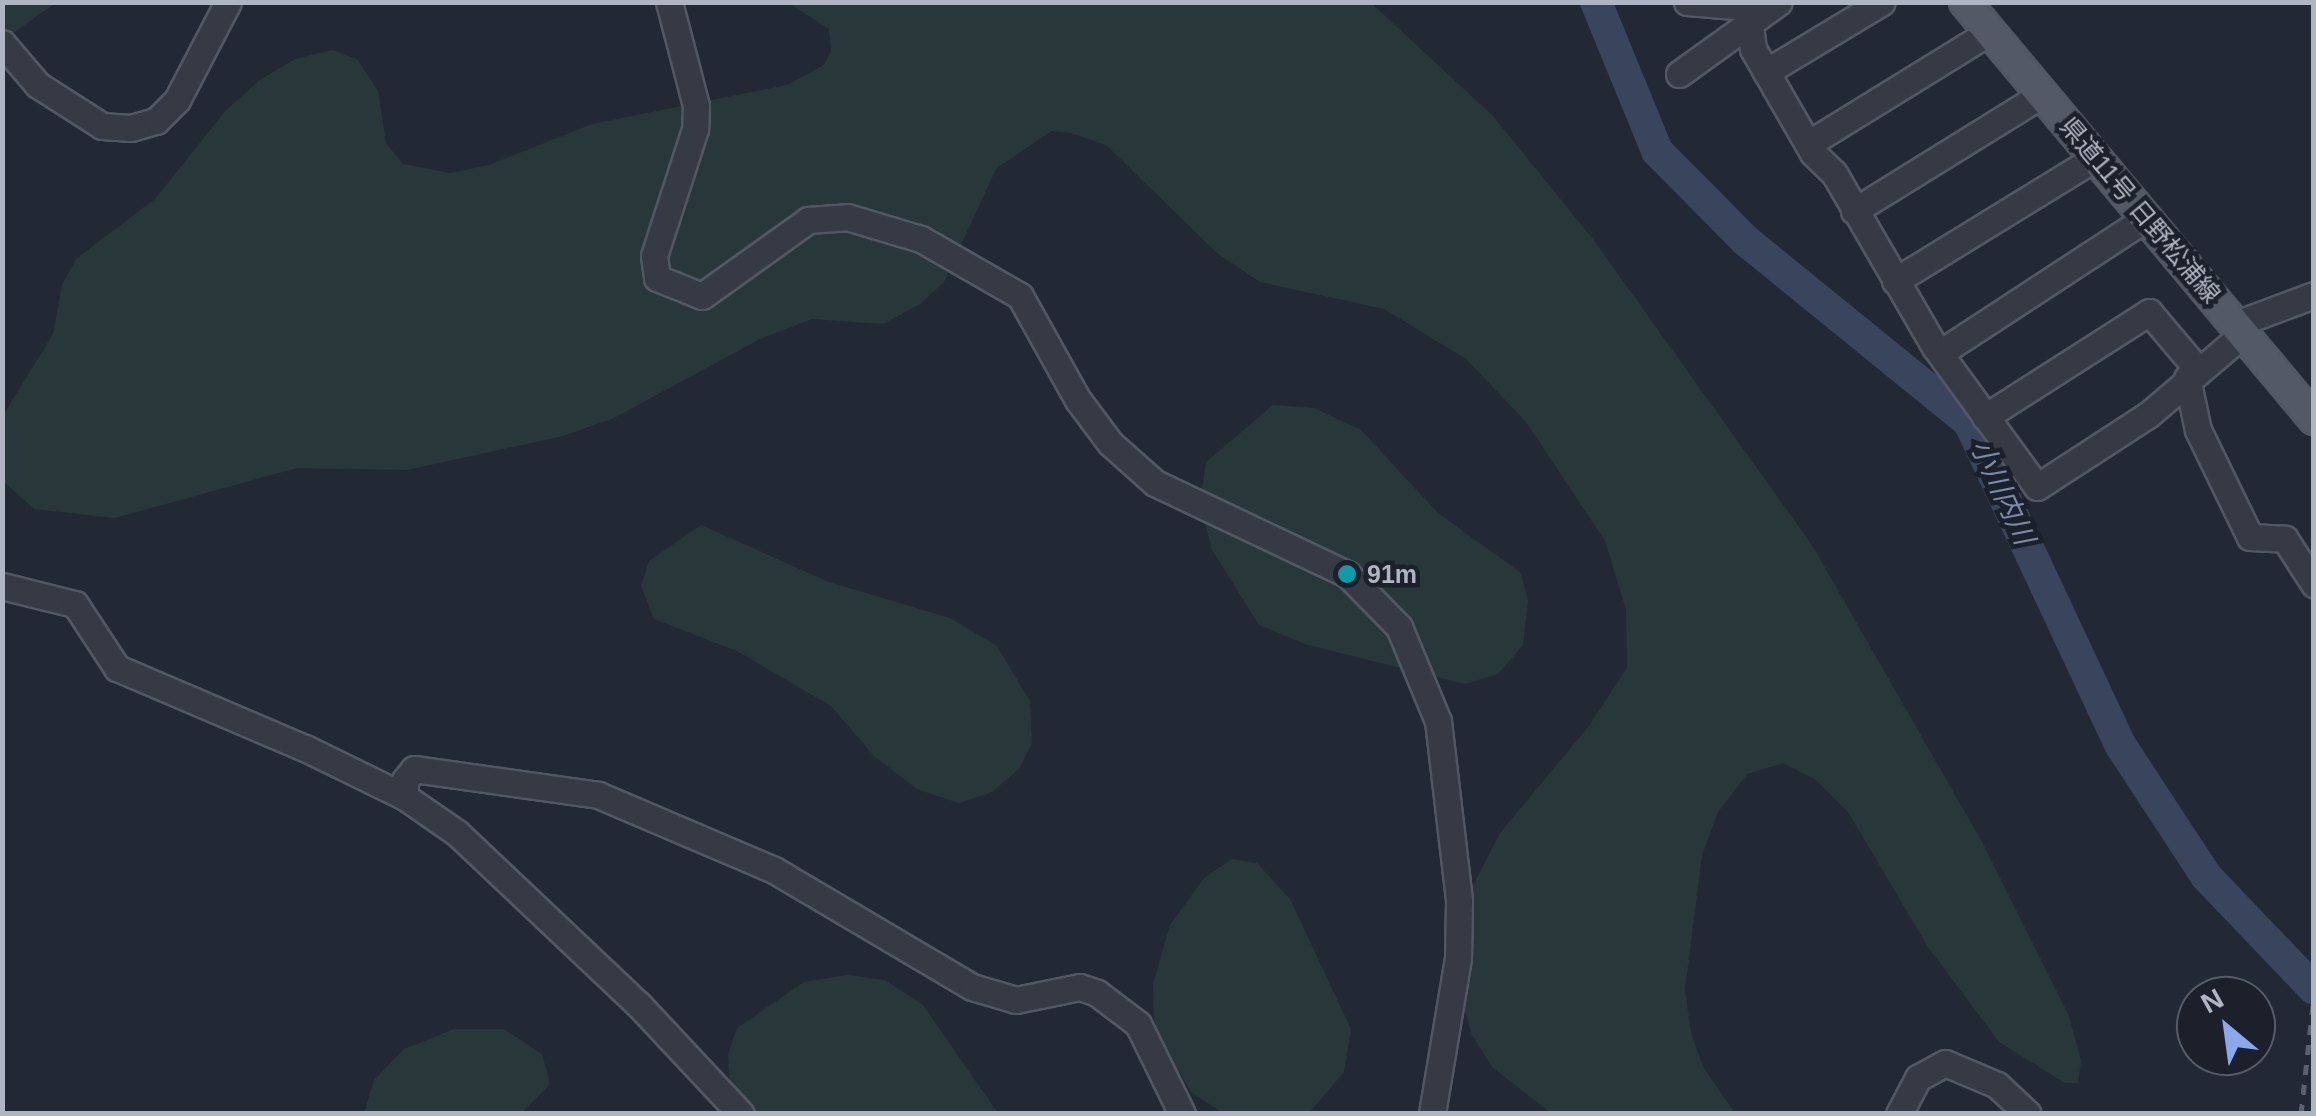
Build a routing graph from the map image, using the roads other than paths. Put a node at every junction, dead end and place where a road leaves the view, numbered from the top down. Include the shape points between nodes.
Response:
1 (228, 2) edge
2 (668, 2) edge
3 (1687, 2) edge
4 (1780, 2) edge
5 (1882, 2) edge
6 (1965, 2) edge
7 (1748, 11) edge
8 (1989, 32) junction
9 (2, 43) edge
10 (1766, 72) junction
11 (1679, 74) dead end
12 (2041, 95) junction
13 (1808, 144) junction
14 (2095, 158) junction
15 (1854, 211) junction
16 (2146, 218) junction
17 (1895, 282) junction
18 (2314, 294) edge
19 (2240, 328) junction
20 (1940, 353) junction
21 (2192, 374) junction
22 (1985, 417) junction
23 (2314, 419) edge
24 (2314, 584) edge
25 (2, 586) edge
26 (404, 796) junction
27 (741, 1114) edge
28 (1182, 1114) edge
29 (1432, 1114) edge
30 (1899, 1114) edge
31 (2028, 1114) edge

1 - 9 street via 177,100 156,121 132,128 102,126 54,95
2 - 29 street via 696,106 696,130 654,256 657,278 702,296 808,220 848,217 938,248 1020,296 1078,400 1110,443 1155,483 1347,574 1400,627 1438,721 1459,901 1458,958
3 - 7 street
4 - 7 street
5 - 10 street
6 - 8 main road, 県道11号 日野松浦線
7 - 10 street via 1753,48
7 - 11 street
8 - 12 main road, 県道11号 日野松浦線
8 - 13 street
10 - 13 street
12 - 14 main road, 県道11号 日野松浦線
12 - 15 street
13 - 15 street
14 - 16 main road, 県道11号 日野松浦線
14 - 17 street
15 - 17 street
16 - 19 main road, 県道11号 日野松浦線
16 - 20 street
17 - 20 street
18 - 19 street
19 - 21 street
19 - 23 main road, 県道11号 日野松浦線
20 - 22 street
21 - 22 street via 2150,312
21 - 22 street via 2148,415 2036,487
21 - 24 street via 2198,430 2250,537 2285,539
25 - 26 street via 75,604 117,668
26 - 27 street via 457,833 639,1005
26 - 28 street via 414,769 598,795 774,870 972,988 1016,1000 1080,987 1097,993 1138,1024
30 - 31 street via 1918,1078 1946,1064 1997,1085

